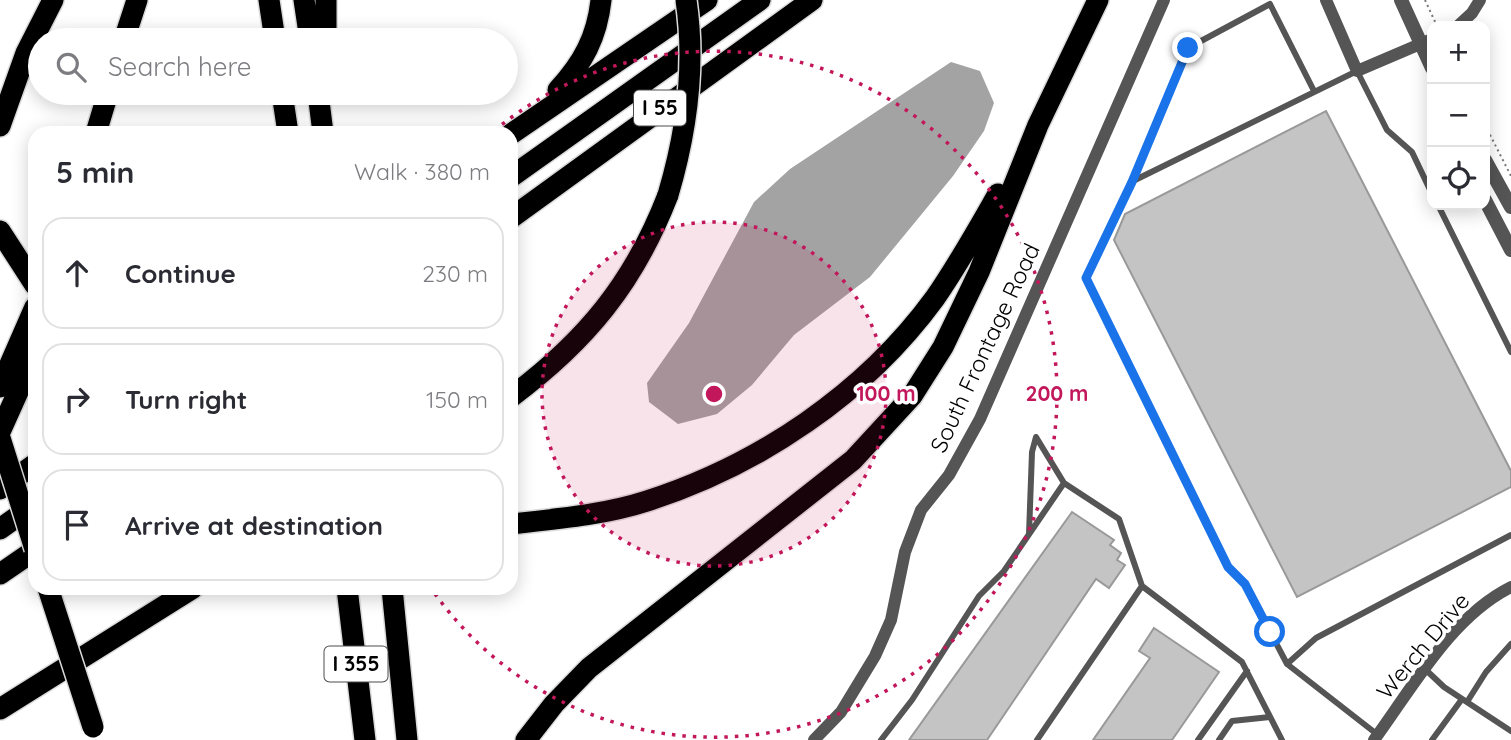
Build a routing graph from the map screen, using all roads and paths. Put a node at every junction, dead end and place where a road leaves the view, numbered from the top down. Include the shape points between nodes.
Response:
1 (53, 0) edge
2 (137, 0) edge
3 (269, 0) edge
4 (304, 0) edge
5 (326, 0) edge
6 (601, 0) edge
7 (686, 0) edge
8 (707, 0) edge
9 (760, 0) edge
10 (812, 0) edge
11 (1098, 0) edge
12 (1164, 0) edge
13 (1326, 0) edge
14 (1401, 0) edge
15 (1425, 0) edge
16 (1480, 0) edge
17 (1435, 21) edge
18 (1463, 21) edge
19 (39, 28) edge
20 (128, 28) edge
21 (273, 28) edge
22 (308, 28) edge
23 (326, 28) edge
24 (1426, 41) edge
25 (28, 49) edge
26 (1357, 71) junction
27 (1314, 91) junction
28 (104, 105) edge
29 (284, 105) edge
30 (320, 105) edge
31 (331, 105) edge
32 (1038, 125) junction
33 (0, 126) edge
34 (98, 126) edge
35 (287, 126) edge
36 (322, 126) edge
37 (333, 126) edge
38 (510, 126) edge
39 (518, 129) edge
40 (1490, 135) edge
41 (1490, 169) edge
42 (518, 172) edge
43 (1511, 176) edge
44 (1132, 182) junction
45 (1427, 184) edge
46 (1511, 207) edge
47 (1440, 210) edge
48 (1490, 210) edge
49 (518, 213) edge
50 (0, 231) edge
51 (1511, 250) edge
52 (28, 275) edge
53 (28, 323) edge
54 (1511, 352) edge
55 (28, 370) edge
56 (0, 387) edge
57 (518, 391) edge
58 (0, 435) edge
59 (28, 469) edge
60 (1064, 483) junction
61 (0, 489) edge
62 (28, 509) edge
63 (518, 523) edge
64 (28, 527) edge
65 (0, 529) edge
66 (1029, 535) junction
67 (1511, 535) edge
68 (28, 555) edge
69 (0, 574) edge
70 (1142, 586) junction
71 (1511, 587) edge
72 (50, 595) edge
73 (182, 595) edge
74 (348, 595) edge
75 (393, 595) edge
76 (1511, 643) edge
77 (1287, 664) junction
78 (1426, 670) junction
79 (1247, 671) junction
80 (1464, 701) junction
81 (0, 709) edge
82 (1270, 718) junction
83 (1511, 731) edge
84 (95, 733) edge
85 (1376, 737) edge
86 (365, 740) edge
87 (407, 740) edge
88 (526, 740) edge
89 (814, 740) edge
90 (881, 740) edge
91 (1037, 740) edge
92 (1198, 740) edge
93 (1219, 740) edge
94 (1282, 740) edge
95 (1432, 740) edge

1 - 19 highway
2 - 20 highway
3 - 21 highway
4 - 22 highway
5 - 23 highway
6 - 38 highway via 591,46 575,72
7 - 57 highway, bridge via 689,91 682,143 668,195 646,248 606,309 572,347
8 - 39 highway
9 - 42 highway, I 55
10 - 49 highway, I 55
11 - 32 highway
12 - 89 street, South Frontage Road via 980,419 949,475 920,510 905,552 891,620 875,656 841,712
13 - 26 street
14 - 24 street
15 - 17 path
16 - 18 street
24 - 26 street
25 - 33 highway
26 - 27 lane
26 - 45 lane via 1387,130 1412,152
27 - 44 lane
27 - 44 lane via 1270,4 1188,48
28 - 34 highway
29 - 35 highway
30 - 36 highway
31 - 37 highway
32 - 63 highway via 934,299 870,369 829,405 779,441 719,473 646,502
32 - 88 highway via 979,272 943,347 891,422 853,460 589,668
40 - 43 path
41 - 46 street
44 - 77 lane via 1086,278 1228,567 1245,584
47 - 54 lane
48 - 51 street
50 - 52 highway
53 - 56 highway
55 - 58 highway
58 - 64 highway, bridge
59 - 61 highway
60 - 66 lane
60 - 66 lane via 1036,437
60 - 70 lane via 1119,519
62 - 65 highway
66 - 90 lane via 979,596
67 - 77 lane via 1316,638
68 - 69 highway
70 - 79 lane via 1242,662
70 - 91 lane
71 - 78 street, Werch Drive via 1480,606
72 - 84 highway, bridge
73 - 81 highway
74 - 86 highway, I 355
75 - 87 highway, I 355
76 - 80 lane
77 - 85 lane
78 - 80 lane
78 - 85 street, Werch Drive
79 - 82 lane
79 - 92 lane
80 - 83 lane
80 - 95 lane
82 - 93 lane via 1233,720
82 - 94 lane

